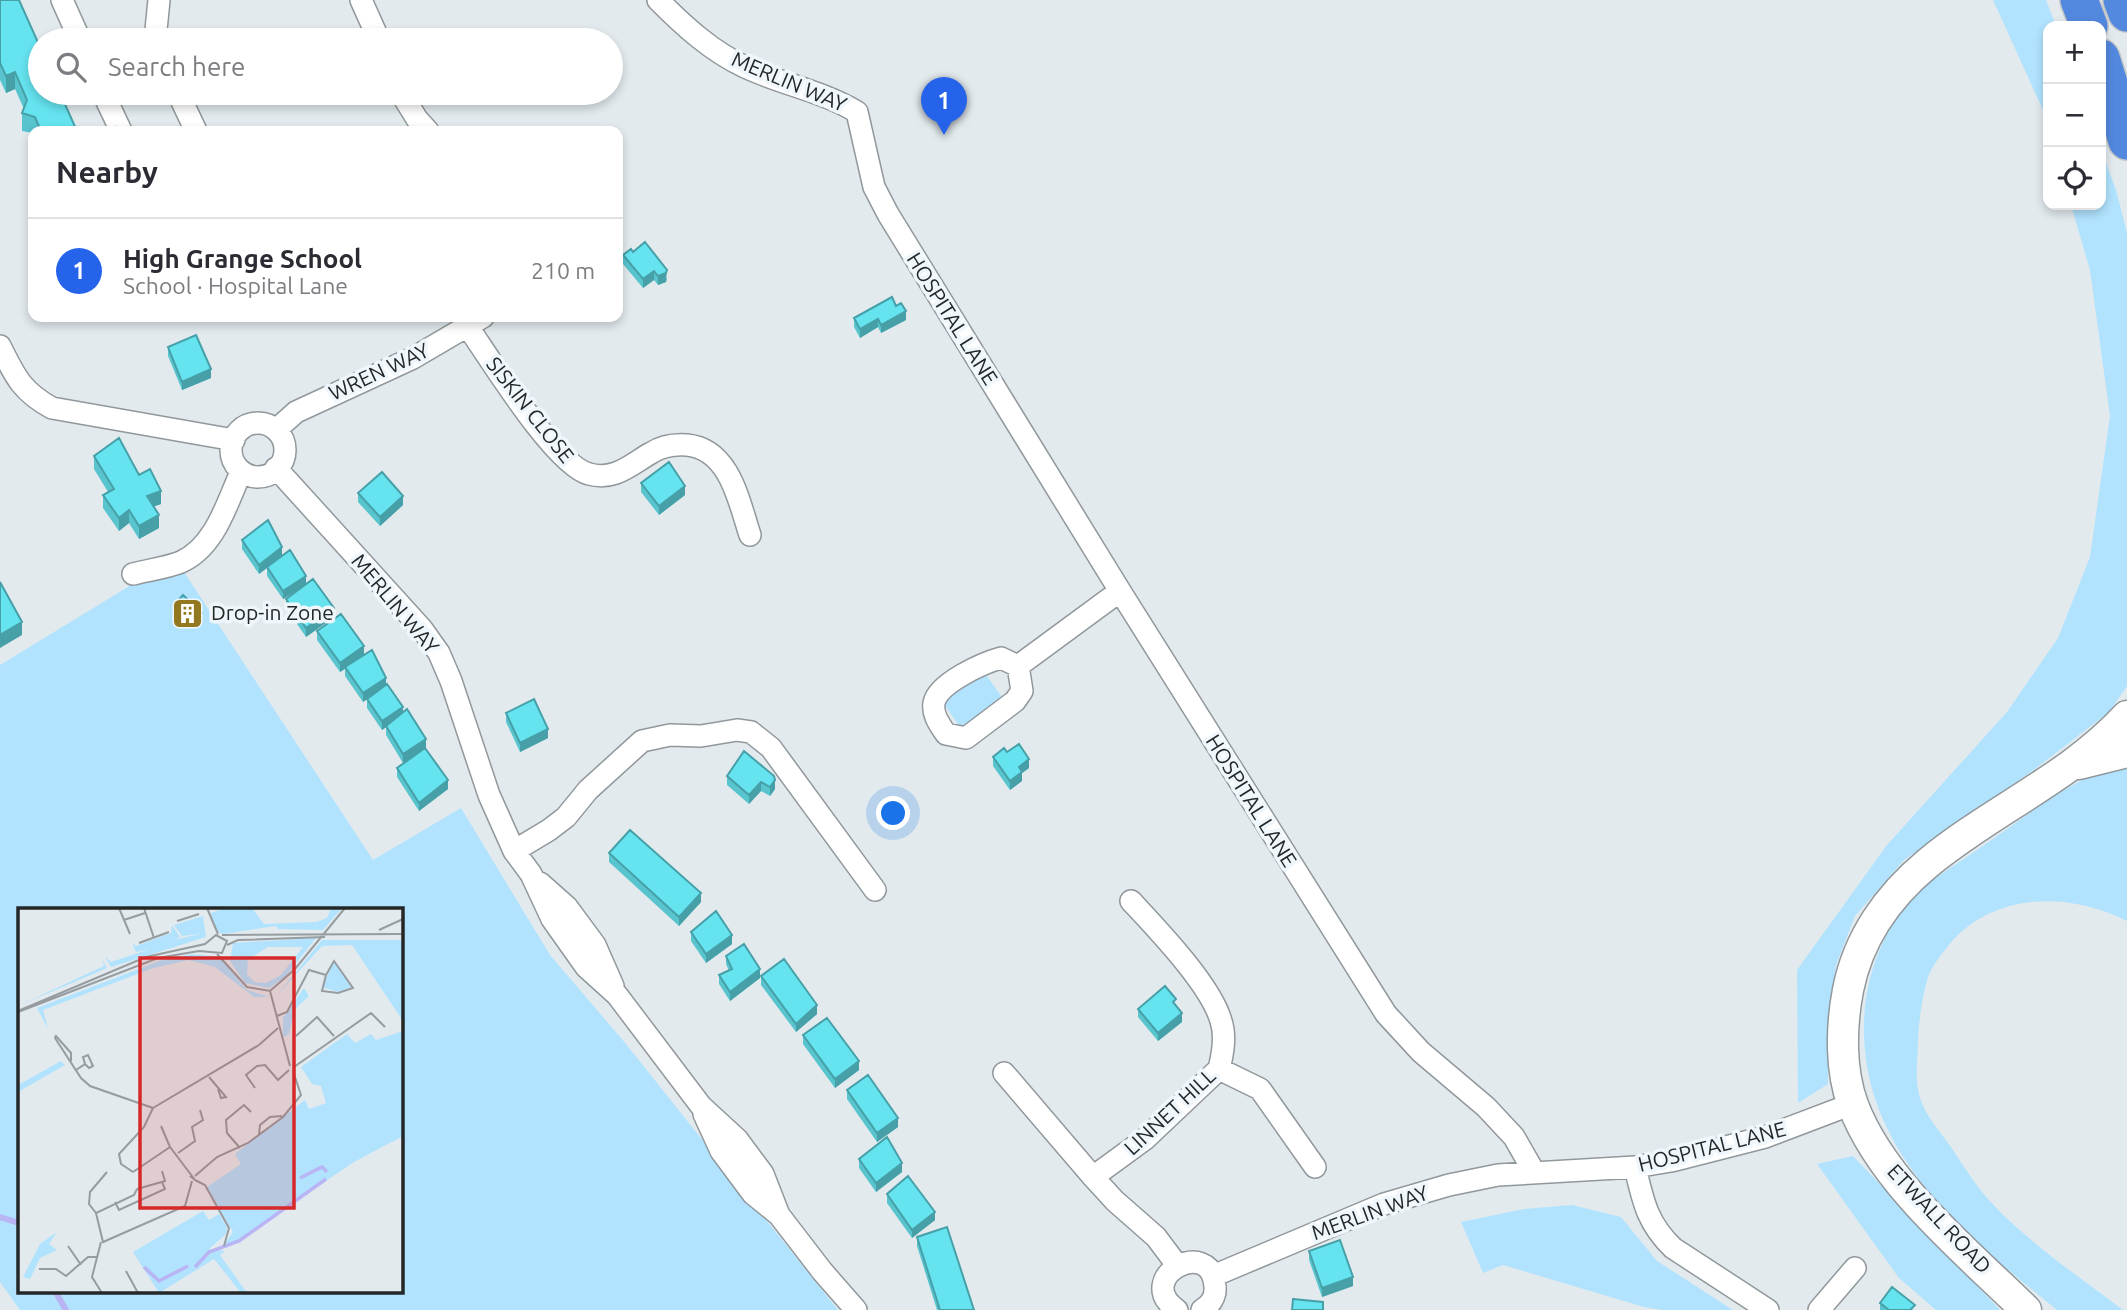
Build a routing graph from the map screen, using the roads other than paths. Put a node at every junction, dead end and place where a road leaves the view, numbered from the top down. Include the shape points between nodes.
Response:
1 (62, 0) edge
2 (159, 0) edge
3 (361, 0) edge
4 (658, 0) edge
5 (2079, 0) edge
6 (2122, 0) edge
7 (2127, 13) edge
8 (2087, 21) edge
9 (75, 28) edge
10 (156, 28) edge
11 (374, 28) edge
12 (2106, 74) edge
13 (109, 105) edge
14 (184, 105) edge
15 (408, 105) edge
16 (856, 111) joint
17 (119, 126) edge
18 (194, 126) edge
19 (423, 126) edge
20 (2127, 141) edge
21 (476, 322) edge
22 (0, 346) edge
23 (277, 429) junction
24 (234, 440) junction
25 (276, 468) junction
26 (241, 472) junction
27 (750, 535) dead end
28 (133, 574) dead end
29 (1120, 591) junction
30 (1018, 666) dead end
31 (2127, 716) edge
32 (2127, 752) edge
33 (2072, 766) junction
34 (514, 851) junction
35 (875, 890) dead end
36 (1131, 901) dead end
37 (1219, 1069) junction
38 (1004, 1073) dead end
39 (1853, 1104) junction
40 (1315, 1167) dead end
41 (1635, 1167) junction
42 (1534, 1172) junction
43 (1093, 1177) junction
44 (1177, 1265) junction
45 (1855, 1268) dead end
46 (1213, 1276) junction
47 (1165, 1307) edge
48 (856, 1310) edge
49 (1202, 1310) edge
50 (1769, 1310) edge
51 (1819, 1310) edge
52 (2026, 1310) edge

1 - 9 street
2 - 10 street
3 - 11 street
4 - 16 street, MERLIN WAY via 694,35 744,66
5 - 8 highway
6 - 7 highway
12 - 20 highway
13 - 17 street
14 - 18 street
15 - 19 street
16 - 29 street, HOSPITAL LANE via 874,187 888,214
21 - 23 street, WREN WAY via 413,358 296,412
21 - 27 street, SISKIN CLOSE via 515,396 574,468 587,474 617,475 666,446 692,445 706,450 727,472
22 - 24 street via 17,381 52,408
23 - 24 street via 256,423 238,432
23 - 25 street via 286,451
24 - 26 street via 233,461
25 - 26 street via 271,474
25 - 34 street, MERLIN WAY via 439,653 489,795
26 - 28 street via 210,537 198,551 181,561
29 - 30 street
29 - 42 street, HOSPITAL LANE via 1385,1014 1421,1052 1486,1107 1514,1137
31 - 33 street, ETWALL ROAD
32 - 33 street, ETWALL ROAD
33 - 39 street, ETWALL ROAD via 1928,863 1896,893 1872,926 1852,973 1846,1001 1844,1059
34 - 35 street via 566,817 588,790 642,741 737,730 751,732 771,748
34 - 48 street, MERLIN WAY via 559,929 586,967 617,995 701,1106 721,1151 753,1194 779,1215
36 - 37 street, LINNET HILL via 1212,999 1223,1031
37 - 40 street via 1260,1089
37 - 43 street, LINNET HILL via 1145,1139
38 - 43 street
39 - 41 street, HOSPITAL LANE via 1765,1137
39 - 52 street, ETWALL ROAD via 1870,1139 1909,1193
41 - 42 street, HOSPITAL LANE
41 - 50 street via 1646,1210 1660,1236
42 - 46 street, MERLIN WAY via 1455,1184 1384,1204
43 - 44 street via 1156,1237
44 - 46 street via 1201,1264
44 - 47 street via 1166,1278
45 - 51 street
46 - 49 street via 1215,1294

